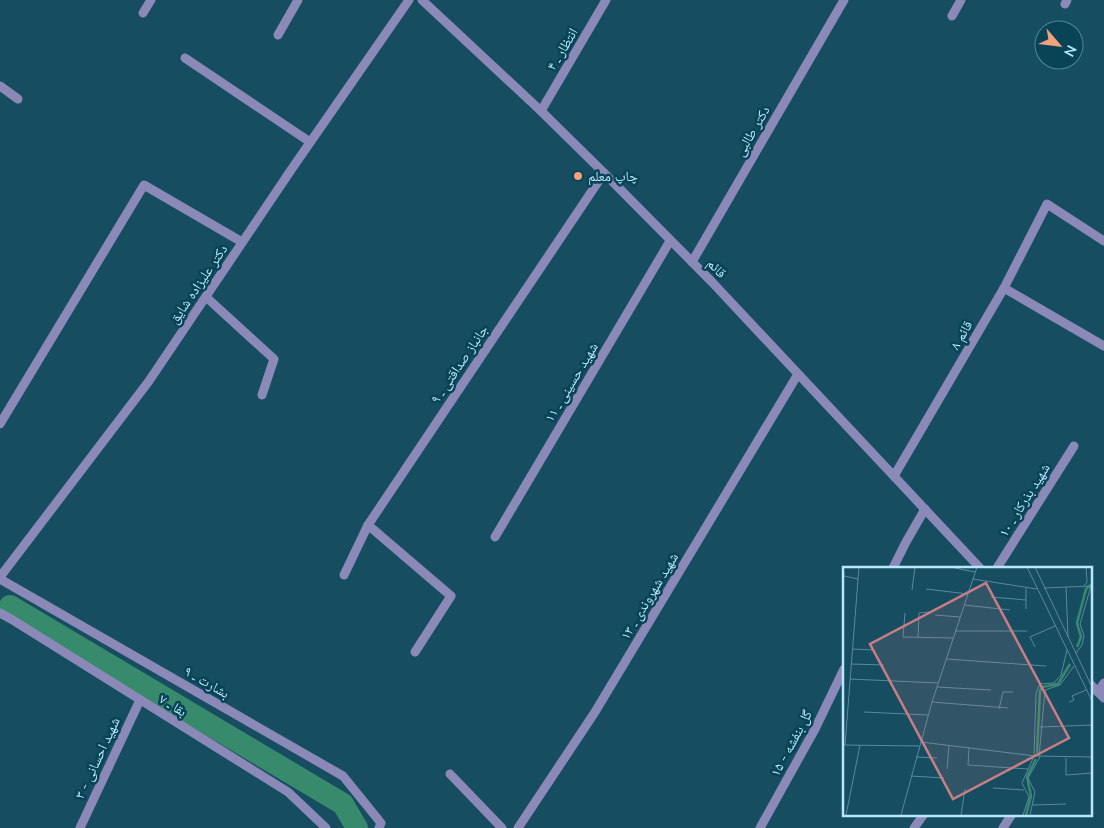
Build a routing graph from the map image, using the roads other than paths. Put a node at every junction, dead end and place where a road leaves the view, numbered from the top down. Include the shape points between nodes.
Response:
1 (151, 0) edge
2 (298, 0) edge
3 (409, 0) edge
4 (422, 0) edge
5 (606, 0) edge
6 (844, 0) edge
7 (961, 0) edge
8 (143, 13) dead end
9 (952, 16) dead end
10 (278, 35) dead end
11 (185, 58) dead end
12 (0, 86) edge
13 (18, 99) dead end
14 (541, 111) junction
15 (310, 142) junction
16 (604, 173) junction
17 (670, 241) junction
18 (1104, 241) edge
19 (242, 242) junction
20 (692, 262) junction
21 (1004, 288) junction
22 (206, 297) junction
23 (1104, 346) edge
24 (798, 374) junction
25 (262, 395) dead end
26 (0, 424) edge
27 (1074, 446) dead end
28 (894, 476) junction
29 (925, 509) junction
30 (368, 524) junction
31 (495, 537) dead end
32 (894, 567) edge
33 (979, 567) edge
34 (998, 567) edge
35 (344, 575) dead end
36 (0, 578) edge
37 (0, 613) edge
38 (415, 652) dead end
39 (843, 671) edge
40 (1104, 683) edge
41 (1092, 686) edge
42 (1101, 695) edge
43 (140, 700) junction
44 (450, 774) dead end
45 (923, 816) edge
46 (1011, 816) edge
47 (80, 828) edge
48 (326, 828) edge
49 (379, 828) edge
50 (502, 828) edge
51 (518, 828) edge
52 (760, 828) edge
53 (914, 828) edge
54 (1003, 828) edge

1 - 8 street
2 - 10 street
3 - 15 street, دکتر علیزاده شایق
4 - 14 street, قائم
5 - 14 street, انتظار ـ ۴
6 - 20 street, دکتر طالبی
7 - 9 street
11 - 15 street
12 - 13 street
14 - 16 street, قائم
15 - 19 street, دکتر علیزاده شایق
16 - 17 street, قائم
16 - 30 street, جانباز صداقتی ـ ۹
17 - 20 street, قائم
17 - 31 street, شهید حسینی ـ ۱۱
18 - 21 street, قائم ۸ via 1047,204
19 - 22 street, دکتر علیزاده شایق
19 - 26 street via 144,185
20 - 24 street, قائم
21 - 23 street
21 - 28 street, قائم ۸
22 - 25 street via 274,359
22 - 36 street, دکتر علیزاده شایق via 150,381
24 - 28 street, قائم
24 - 51 street, شهید شهروندی ـ ۱۳ via 595,712
27 - 34 street, شهید بذرکار ـ ۱۰
28 - 29 street, قائم
29 - 32 street
29 - 33 street, قائم
30 - 35 street, جانباز صداقتی ـ ۹
30 - 38 street via 451,596
36 - 49 street, بشارت ـ ۹ via 343,776 381,823
37 - 43 street, بقا ـ ۷
39 - 52 street, گل بنفشه - ۱۵
40 - 42 street
41 - 42 street
43 - 47 street, شهید احسانی - ۳
43 - 48 street, بقا ـ ۷ via 288,792
44 - 50 street
45 - 53 street
46 - 54 street

